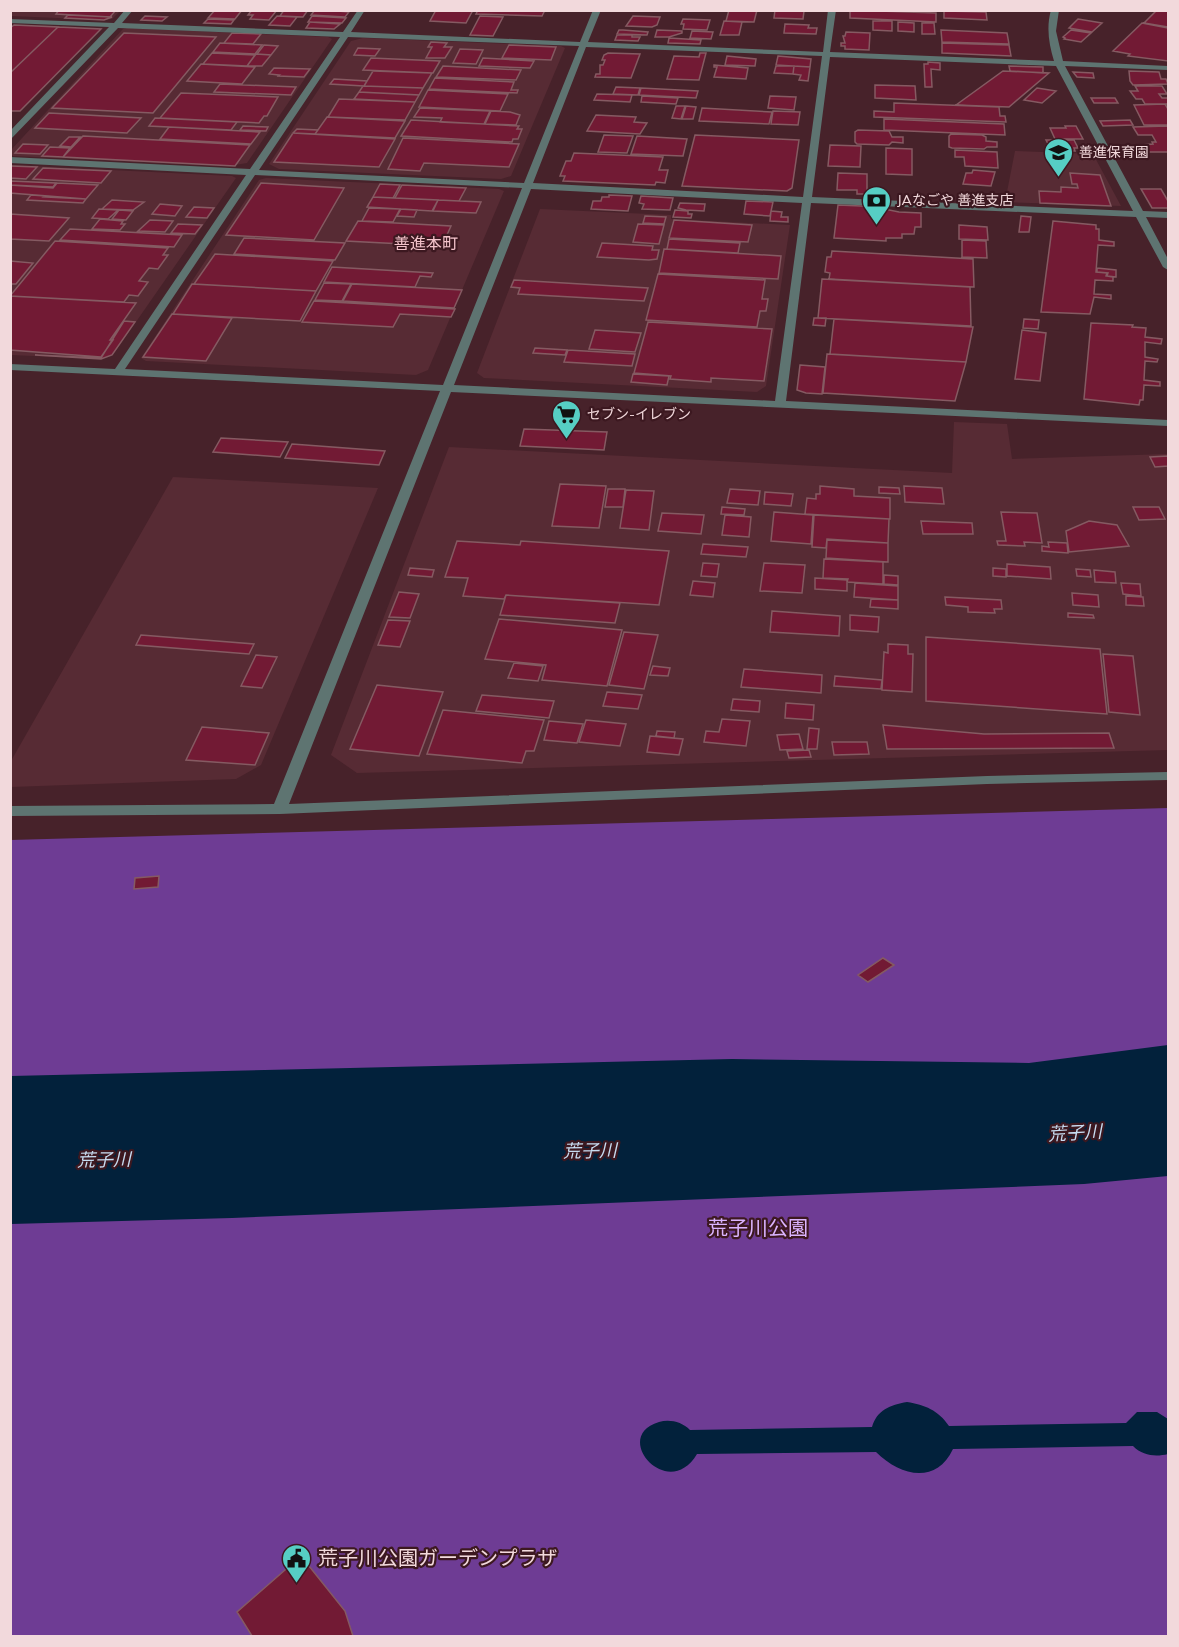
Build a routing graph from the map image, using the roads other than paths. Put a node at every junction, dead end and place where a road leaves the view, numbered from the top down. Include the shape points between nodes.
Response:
1 (130, 10) edge
2 (362, 10) edge
3 (597, 10) edge
4 (832, 10) edge
5 (1054, 10) edge
6 (10, 21) edge
7 (117, 25) junction
8 (346, 34) junction
9 (584, 43) junction
10 (826, 54) junction
11 (1059, 63) junction
12 (1168, 68) edge
13 (10, 137) edge
14 (10, 160) edge
15 (252, 172) junction
16 (527, 186) junction
17 (807, 200) junction
18 (1140, 213) junction
19 (1168, 215) edge
20 (1168, 267) edge
21 (10, 367) edge
22 (118, 372) junction
23 (447, 389) junction
24 (780, 404) junction
25 (1168, 423) edge
26 (1168, 776) edge
27 (280, 809) junction
28 (10, 811) edge

1 - 7 street
2 - 8 street
3 - 9 street
4 - 10 street
5 - 11 street via 1051,37
6 - 7 street
7 - 8 street
7 - 13 street
8 - 9 street
8 - 15 street
9 - 10 street
9 - 16 street
10 - 11 street
10 - 17 street
11 - 12 street
11 - 18 street
14 - 15 street
15 - 16 street
15 - 22 street
16 - 17 street
16 - 23 street
17 - 18 street
17 - 24 street
18 - 19 street
18 - 20 street
21 - 22 street
22 - 23 street
23 - 24 street
23 - 27 street
24 - 25 street
26 - 27 street
27 - 28 street

